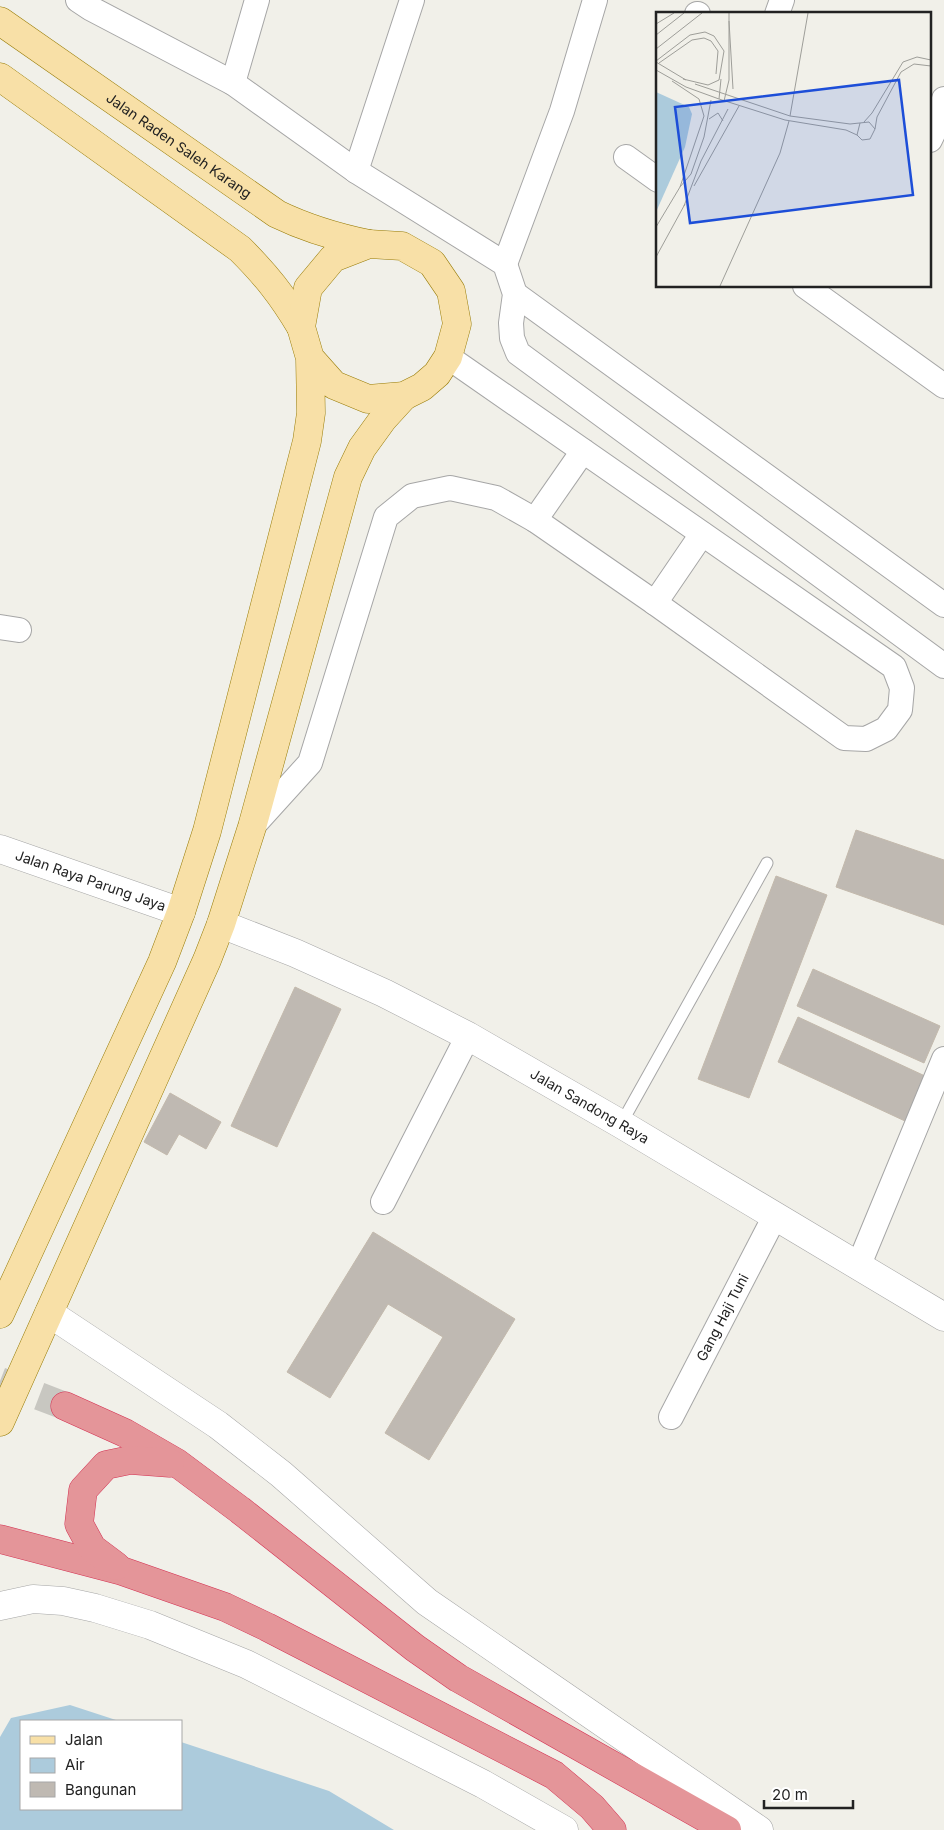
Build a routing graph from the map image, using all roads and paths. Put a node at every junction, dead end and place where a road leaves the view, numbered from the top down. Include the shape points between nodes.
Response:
1 (78, 0) edge
2 (257, 0) edge
3 (412, 0) edge
4 (594, 0) edge
5 (782, 0) edge
6 (778, 12) edge
7 (0, 21) edge
8 (0, 77) edge
9 (233, 82) junction
10 (944, 98) edge
11 (932, 136) edge
12 (626, 157) dead end
13 (356, 171) junction
14 (656, 179) edge
15 (369, 244) junction
16 (505, 264) junction
17 (808, 288) edge
18 (515, 294) junction
19 (301, 327) junction
20 (448, 357) junction
21 (310, 358) junction
22 (944, 386) edge
23 (404, 396) junction
24 (583, 451) junction
25 (535, 520) junction
26 (702, 534) junction
27 (655, 603) junction
28 (944, 605) edge
29 (944, 666) edge
30 (252, 827) junction
31 (0, 849) edge
32 (766, 863) dead end
33 (181, 912) junction
34 (220, 924) junction
35 (468, 1036) junction
36 (944, 1059) edge
37 (621, 1124) junction
38 (383, 1202) dead end
39 (775, 1216) junction
40 (858, 1267) junction
41 (49, 1313) junction
42 (0, 1314) edge
43 (944, 1318) edge
44 (66, 1406) tunnel mouth
45 (671, 1417) dead end
46 (0, 1422) edge
47 (177, 1463) junction
48 (0, 1539) edge
49 (122, 1571) junction
50 (0, 1606) edge
51 (564, 1830) edge
52 (612, 1830) edge
53 (726, 1830) edge
54 (759, 1830) edge

1 - 9 street
2 - 9 street
3 - 13 street
4 - 16 street via 562,111
5 - 6 street
7 - 15 main road, Jalan Raden Saleh Karang via 277,214 330,236
8 - 19 main road via 240,249 282,295
9 - 13 street
10 - 11 street
12 - 14 street
13 - 16 street
15 - 19 main road via 333,258 308,288
15 - 20 main road via 402,246 432,263 451,291 457,324
16 - 18 street
17 - 22 street
18 - 28 street
18 - 29 street via 511,323 518,353
19 - 21 main road
20 - 23 main road via 437,374
20 - 24 street
21 - 23 main road via 334,385 368,399
21 - 33 main road via 311,404 307,442 207,831
23 - 30 main road via 362,448 348,477
24 - 25 street
24 - 26 street
25 - 27 street
25 - 30 street via 496,498 450,488 412,496 386,517 310,763
26 - 27 street
26 - 27 street via 894,667 902,688 900,710 886,729 866,739 844,738
30 - 34 main road
31 - 33 street, Jalan Raya Parung Jaya
32 - 37 lane
33 - 42 main road via 162,962
34 - 35 street, Jalan Sandong Raya via 384,993
34 - 41 main road via 207,960
35 - 37 street, Jalan Sandong Raya
35 - 38 street
36 - 40 street
37 - 39 street, Jalan Sandong Raya
39 - 40 street, Jalan Sandong Raya
39 - 45 street, Gang Haji Tuni
40 - 43 street, Jalan Sandong Raya
41 - 46 main road
41 - 54 street via 218,1425 281,1474 427,1602
44 - 47 highway via 125,1433
47 - 49 highway via 130,1460 106,1465 84,1490 79,1524 92,1548
47 - 53 highway via 435,1663
48 - 49 highway
49 - 52 highway via 242,1615 554,1774 592,1806
50 - 51 street via 33,1599 63,1601 150,1625 254,1668 483,1784

